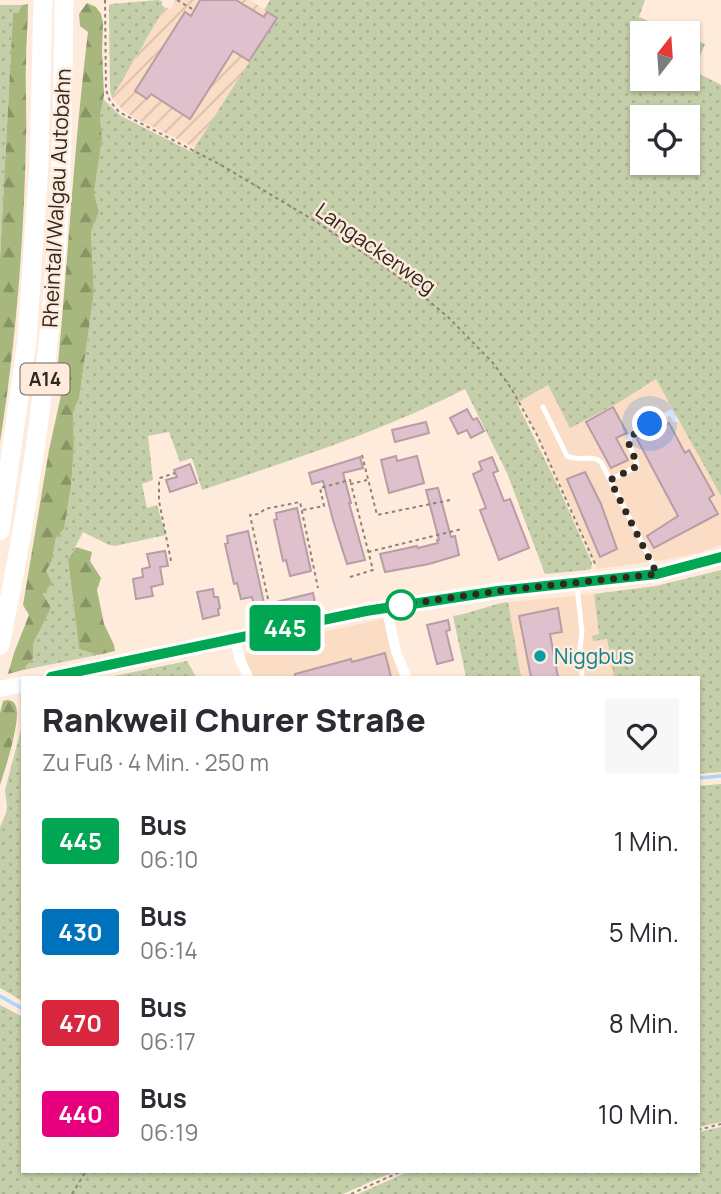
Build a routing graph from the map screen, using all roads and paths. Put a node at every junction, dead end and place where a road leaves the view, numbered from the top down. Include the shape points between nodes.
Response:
1 (105, 0) edge
2 (177, 0) edge
3 (43, 2) edge
4 (64, 2) edge
5 (194, 10) dead end
6 (543, 407) dead end
7 (675, 419) dead end
8 (362, 455) dead end
9 (175, 473) dead end
10 (368, 480) junction
11 (610, 480) junction
12 (351, 484) junction
13 (450, 500) dead end
14 (302, 510) junction
15 (462, 529) dead end
16 (0, 531) edge
17 (397, 545) junction
18 (398, 550) dead end
19 (368, 552) junction
20 (721, 557) edge
21 (171, 561) dead end
22 (657, 574) junction
23 (350, 577) dead end
24 (601, 580) junction
25 (576, 583) junction
26 (317, 588) dead end
27 (268, 599) dead end
28 (386, 607) junction
29 (235, 638) junction
30 (0, 645) edge
31 (57, 676) edge
32 (248, 676) edge
33 (406, 676) edge
34 (582, 676) edge
35 (21, 686) edge
36 (0, 689) edge
37 (721, 1124) edge
38 (700, 1129) edge
39 (85, 1173) edge
40 (398, 1173) edge
41 (72, 1194) edge
42 (351, 1194) edge

1 - 24 path, Langackerweg via 106,90 119,112 315,221 406,282 457,327 501,372 519,402
2 - 5 path
3 - 16 highway, Rheintal/Walgau Autobahn / A14 via 28,328
4 - 30 highway, Rheintal/Walgau Autobahn / A14 via 61,181 49,341 28,497
6 - 11 lane via 567,456 597,459
7 - 11 lane via 671,412 630,437 637,464
8 - 10 path
9 - 21 path via 159,480
10 - 12 path
10 - 13 path via 377,515
11 - 22 lane
12 - 14 path via 350,480 320,488 324,506
12 - 19 path
14 - 26 path
14 - 27 path via 300,502 250,515
15 - 17 path
17 - 18 path
17 - 19 path
19 - 23 path via 373,570
20 - 22 main road
22 - 24 main road
24 - 25 main road
25 - 28 main road
25 - 34 lane via 583,632
28 - 29 main road
28 - 33 street
29 - 31 main road
29 - 32 street
35 - 36 main road
37 - 38 path
39 - 41 path
40 - 42 path

